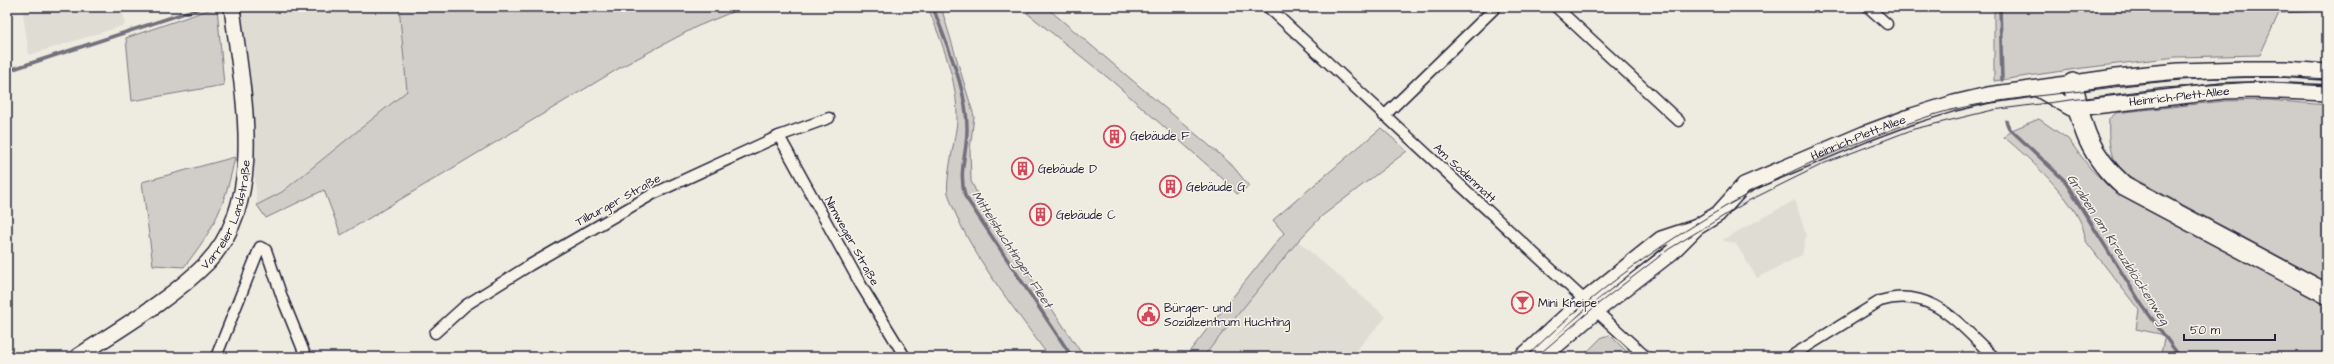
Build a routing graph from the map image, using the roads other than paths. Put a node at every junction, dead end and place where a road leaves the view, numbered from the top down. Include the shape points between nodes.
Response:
1 (232, 7) edge
2 (1268, 7) edge
3 (1496, 7) edge
4 (1556, 7) edge
5 (1868, 7) edge
6 (1887, 24) dead end
7 (2327, 72) edge
8 (2073, 83) junction
9 (2038, 89) junction
10 (2327, 93) edge
11 (2077, 108) junction
12 (1384, 116) junction
13 (829, 118) dead end
14 (1679, 121) dead end
15 (779, 136) junction
16 (1697, 227) junction
17 (2327, 294) edge
18 (1585, 300) junction
19 (1596, 311) junction
20 (435, 333) dead end
21 (77, 357) edge
22 (216, 357) edge
23 (306, 357) edge
24 (905, 357) edge
25 (1522, 357) edge
26 (1543, 357) edge
27 (1646, 357) edge
28 (1790, 357) edge
29 (1994, 357) edge

1 - 21 main road, Varreler Landstraße via 246,143 243,189 233,223 207,262 184,282
2 - 12 street, Am Sodenmatt
3 - 12 street
4 - 14 street
5 - 6 street
7 - 8 main road, Heinrich-Plett-Allee via 2285,69 2206,70 2124,76
8 - 9 main road, Heinrich-Plett-Allee
8 - 11 highway
9 - 11 main road, Heinrich-Plett-Allee via 2070,108
9 - 16 main road, Heinrich-Plett-Allee via 1988,95 1954,103 1864,134 1744,185 1718,214
10 - 11 main road, Heinrich-Plett-Allee via 2255,90
11 - 17 highway via 2094,154 2109,173 2124,186
12 - 18 street, Am Sodenmatt
13 - 15 street, Tilburger Straße
15 - 20 street, Tilburger Straße via 653,194 594,227 466,304
15 - 24 street, Nimweger Straße via 861,285
16 - 18 main road, Heinrich-Plett-Allee via 1661,239
16 - 19 main road, Heinrich-Plett-Allee via 1672,252
18 - 19 street, Am Sodenmatt
18 - 25 main road, Heinrich-Plett-Allee
19 - 26 main road, Heinrich-Plett-Allee
19 - 27 street, Am Sodenmatt
22 - 23 street via 260,247 266,250
28 - 29 street via 1880,301 1896,296 1910,296 1927,301 1941,310

